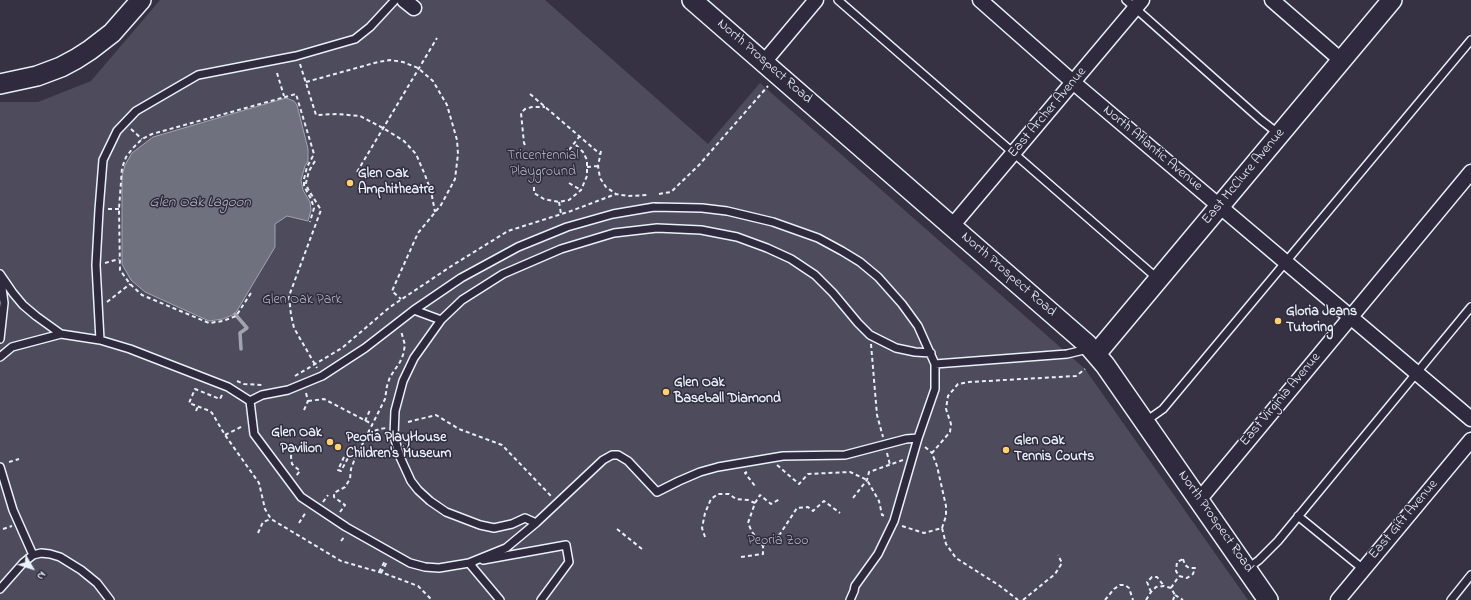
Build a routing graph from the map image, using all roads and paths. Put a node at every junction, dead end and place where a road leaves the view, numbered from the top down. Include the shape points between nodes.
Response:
1 (141, 0) edge
2 (395, 0) edge
3 (692, 0) edge
4 (816, 0) edge
5 (838, 0) edge
6 (980, 0) edge
7 (1272, 0) edge
8 (1392, 0) edge
9 (1135, 3) edge
10 (437, 38) dead end
11 (1471, 40) edge
12 (296, 56) junction
13 (1342, 61) junction
14 (418, 68) junction
15 (771, 68) junction
16 (277, 73) dead end
17 (306, 82) junction
18 (1074, 83) junction
19 (0, 84) edge
20 (530, 94) dead end
21 (284, 96) junction
22 (545, 107) junction
23 (125, 123) junction
24 (383, 128) junction
25 (1280, 135) junction
26 (579, 136) junction
27 (142, 139) junction
28 (574, 143) junction
29 (525, 145) dead end
30 (569, 150) dead end
31 (601, 151) dead end
32 (600, 154) junction
33 (1014, 154) junction
34 (315, 161) dead end
35 (598, 166) junction
36 (587, 167) junction
37 (357, 172) dead end
38 (1471, 172) edge
39 (569, 183) dead end
40 (534, 187) dead end
41 (581, 190) junction
42 (616, 194) junction
43 (659, 194) dead end
44 (648, 195) dead end
45 (559, 202) junction
46 (1220, 207) junction
47 (435, 212) junction
48 (561, 214) junction
49 (310, 222) dead end
50 (952, 226) junction
51 (120, 259) junction
52 (1285, 262) junction
53 (96, 265) junction
54 (0, 275) edge
55 (1159, 279) junction
56 (130, 284) junction
57 (250, 293) dead end
58 (111, 299) dead end
59 (402, 299) junction
60 (1471, 307) edge
61 (414, 310) junction
62 (1350, 317) junction
63 (441, 320) junction
64 (401, 330) dead end
65 (61, 334) junction
66 (870, 335) junction
67 (0, 339) edge
68 (100, 340) junction
69 (1093, 351) junction
70 (932, 354) junction
71 (0, 357) edge
72 (315, 364) junction
73 (936, 364) junction
74 (1085, 369) dead end
75 (1416, 373) junction
76 (294, 377) dead end
77 (232, 379) dead end
78 (266, 385) dead end
79 (223, 393) dead end
80 (306, 393) dead end
81 (250, 400) junction
82 (308, 401) junction
83 (198, 406) junction
84 (304, 410) dead end
85 (370, 410) dead end
86 (196, 411) dead end
87 (1471, 419) edge
88 (365, 421) junction
89 (408, 422) dead end
90 (1145, 422) junction
91 (372, 424) junction
92 (243, 426) dead end
93 (389, 428) dead end
94 (368, 431) junction
95 (225, 435) junction
96 (918, 438) junction
97 (1471, 440) edge
98 (885, 446) junction
99 (925, 447) dead end
100 (292, 448) dead end
101 (932, 453) junction
102 (344, 457) dead end
103 (356, 458) junction
104 (19, 459) dead end
105 (906, 459) dead end
106 (9, 462) dead end
107 (771, 465) dead end
108 (890, 465) junction
109 (0, 467) edge
110 (750, 470) dead end
111 (294, 479) dead end
112 (867, 480) junction
113 (755, 486) dead end
114 (328, 495) dead end
115 (554, 498) dead end
116 (853, 498) dead end
117 (780, 499) dead end
118 (1199, 500) junction
119 (754, 503) junction
120 (324, 504) dead end
121 (306, 512) dead end
122 (840, 513) dead end
123 (338, 515) dead end
124 (886, 516) dead end
125 (1298, 516) junction
126 (271, 519) junction
127 (299, 523) dead end
128 (536, 523) junction
129 (902, 526) dead end
130 (942, 528) junction
131 (617, 529) dead end
132 (258, 533) dead end
133 (345, 536) dead end
134 (705, 537) dead end
135 (341, 541) dead end
136 (763, 546) junction
137 (642, 549) dead end
138 (33, 555) junction
139 (1058, 555) dead end
140 (741, 557) dead end
141 (386, 562) dead end
142 (469, 563) junction
143 (1247, 569) junction
144 (1363, 569) junction
145 (380, 573) junction
146 (1471, 575) edge
147 (1179, 576) junction
148 (1164, 586) junction
149 (1171, 588) junction
150 (0, 589) edge
151 (1151, 592) junction
152 (1175, 595) junction
153 (110, 600) edge
154 (432, 600) edge
155 (500, 600) edge
156 (542, 600) edge
157 (850, 600) edge
158 (1018, 600) edge
159 (1023, 600) edge
160 (1105, 600) edge
161 (1133, 600) edge
162 (1146, 600) edge
163 (1173, 600) edge
164 (1183, 600) edge
165 (1268, 600) edge
166 (1338, 600) edge
167 (1450, 600) edge

1 - 19 main road via 112,33 76,59 37,76
2 - 12 lane via 355,39
3 - 15 main road, North Prospect Road
4 - 15 street
5 - 33 lane
6 - 18 street, North Atlantic Avenue
7 - 13 street
8 - 13 main road, East McClure Avenue
9 - 18 street, East Archer Avenue
9 - 25 lane
10 - 14 path
11 - 52 lane
12 - 17 path
12 - 23 lane via 198,75 136,111
13 - 25 main road, East McClure Avenue
14 - 17 path via 390,60
14 - 24 path
14 - 47 path via 433,81 447,105 457,140 455,179
15 - 43 path via 766,88 699,165 671,192
15 - 50 main road, North Prospect Road
16 - 21 path
17 - 24 path via 316,115 360,116
18 - 33 street, East Archer Avenue
18 - 46 street, North Atlantic Avenue
20 - 22 path
21 - 27 path
21 - 49 path via 296,94 314,154 304,179 304,186 314,208
22 - 26 path
22 - 29 path via 532,107 521,113
23 - 27 path
23 - 53 lane via 117,131 103,160
24 - 37 path
24 - 47 path via 404,140 416,154 431,191
25 - 46 main road, East McClure Avenue
26 - 28 path
26 - 32 path
27 - 51 path via 126,157 122,168 119,209
28 - 30 path
28 - 36 path via 583,152
31 - 32 path
32 - 35 path
33 - 50 street, East Archer Avenue
33 - 55 lane
34 - 72 path via 308,171 306,184 321,210 289,296 294,328
35 - 36 path
35 - 42 path via 600,178 606,187
36 - 41 path via 587,176
38 - 62 street, East Virginia Avenue
39 - 41 path
40 - 45 path via 534,193 544,199
41 - 45 path via 569,200
42 - 44 path
42 - 48 path
45 - 48 path
46 - 52 street, North Atlantic Avenue
46 - 55 main road, East McClure Avenue
47 - 59 path via 418,233 392,291
48 - 59 path via 508,231
50 - 69 main road, North Prospect Road
51 - 53 path
51 - 56 path via 120,270
52 - 62 street, North Atlantic Avenue
52 - 90 lane via 1163,409
53 - 68 lane
54 - 65 lane via 23,305
54 - 67 lane via 4,303
55 - 69 main road, East McClure Avenue
56 - 57 path via 142,295 209,323 236,316
56 - 58 path
59 - 72 path via 342,348
60 - 75 lane
61 - 63 lane
61 - 70 lane via 461,278 518,246 567,227 613,214 654,207 702,208 773,222 818,238 860,262 878,277 902,304 918,326
61 - 81 lane via 365,348 322,376 288,390
62 - 75 street, North Atlantic Avenue
62 - 118 street, East Virginia Avenue
63 - 66 lane via 462,300 503,274 561,249 614,233 657,228 701,230 737,237 791,260 815,274
63 - 128 lane via 414,358 403,380 395,410 394,436 411,481 430,501 446,512 480,525 494,528 525,518
64 - 91 path via 405,345 403,355 390,377 385,399
65 - 68 lane
65 - 71 lane via 12,347
66 - 70 lane via 896,348
66 - 98 path via 877,415
68 - 81 lane via 228,387
69 - 73 lane
69 - 90 main road, North Prospect Road
70 - 73 lane
72 - 76 path
73 - 96 lane via 935,389
74 - 101 path via 1076,376 958,384 948,396 946,409 951,424 950,432
75 - 87 street, North Atlantic Avenue
75 - 125 lane
77 - 78 path via 244,384
79 - 83 path via 220,399 195,390 189,403
80 - 82 path
81 - 142 lane via 254,434 301,497 346,527 410,563 439,568
82 - 84 path
82 - 88 path via 324,399
83 - 86 path
83 - 95 path via 210,411
85 - 88 path
88 - 91 path
89 - 115 path via 436,415 459,429 502,445
90 - 118 main road, North Prospect Road
91 - 94 path
92 - 95 path
93 - 94 path
94 - 103 path
95 - 126 path via 259,483 265,509
96 - 98 lane
96 - 157 lane via 894,521 878,554 855,586
97 - 144 street, East Gift Avenue
98 - 108 path
98 - 128 lane via 845,455 783,456 718,467 657,492 628,461 612,454
99 - 101 path
100 - 111 path via 292,464 300,471
101 - 130 path via 946,506
102 - 103 path via 338,470 341,471 348,455
103 - 123 path via 348,484 334,493 334,497 345,505
104 - 106 path
105 - 108 path
107 - 112 path via 776,465 799,484 808,474 850,472
108 - 112 path via 869,472
109 - 138 lane via 13,510
110 - 113 path via 745,472
112 - 116 path
112 - 124 path via 879,501 882,515
114 - 120 path via 322,503
117 - 119 path via 771,504 760,495
118 - 143 main road, North Prospect Road
119 - 134 path via 736,499 729,494 718,494 711,499 706,513 702,528
119 - 136 path via 748,523
121 - 127 path
122 - 136 path via 824,501 813,511 808,507 797,508 780,534
125 - 143 lane via 1266,554
125 - 144 lane
126 - 132 path via 262,522
126 - 145 path via 341,561
128 - 142 lane via 506,548
129 - 130 path via 924,533
130 - 158 path via 946,544 956,558
131 - 137 path
133 - 135 path
136 - 140 path via 763,554
138 - 150 lane
138 - 153 lane via 50,554 71,563 98,583
139 - 159 path via 1062,563 1055,574
141 - 145 path
142 - 155 lane
142 - 156 lane via 566,545 569,562
143 - 165 main road, North Prospect Road
144 - 166 street, East Gift Avenue
145 - 154 path via 418,586
146 - 167 lane
147 - 147 path via 1187,578 1193,574 1195,568 1188,568 1183,559 1177,562 1176,571
147 - 149 path
148 - 149 path
148 - 151 path via 1156,587
148 - 151 path via 1157,578 1152,577 1147,582
149 - 152 path
151 - 162 path
152 - 163 path
152 - 164 path
160 - 161 path via 1114,589 1125,585 1129,588

